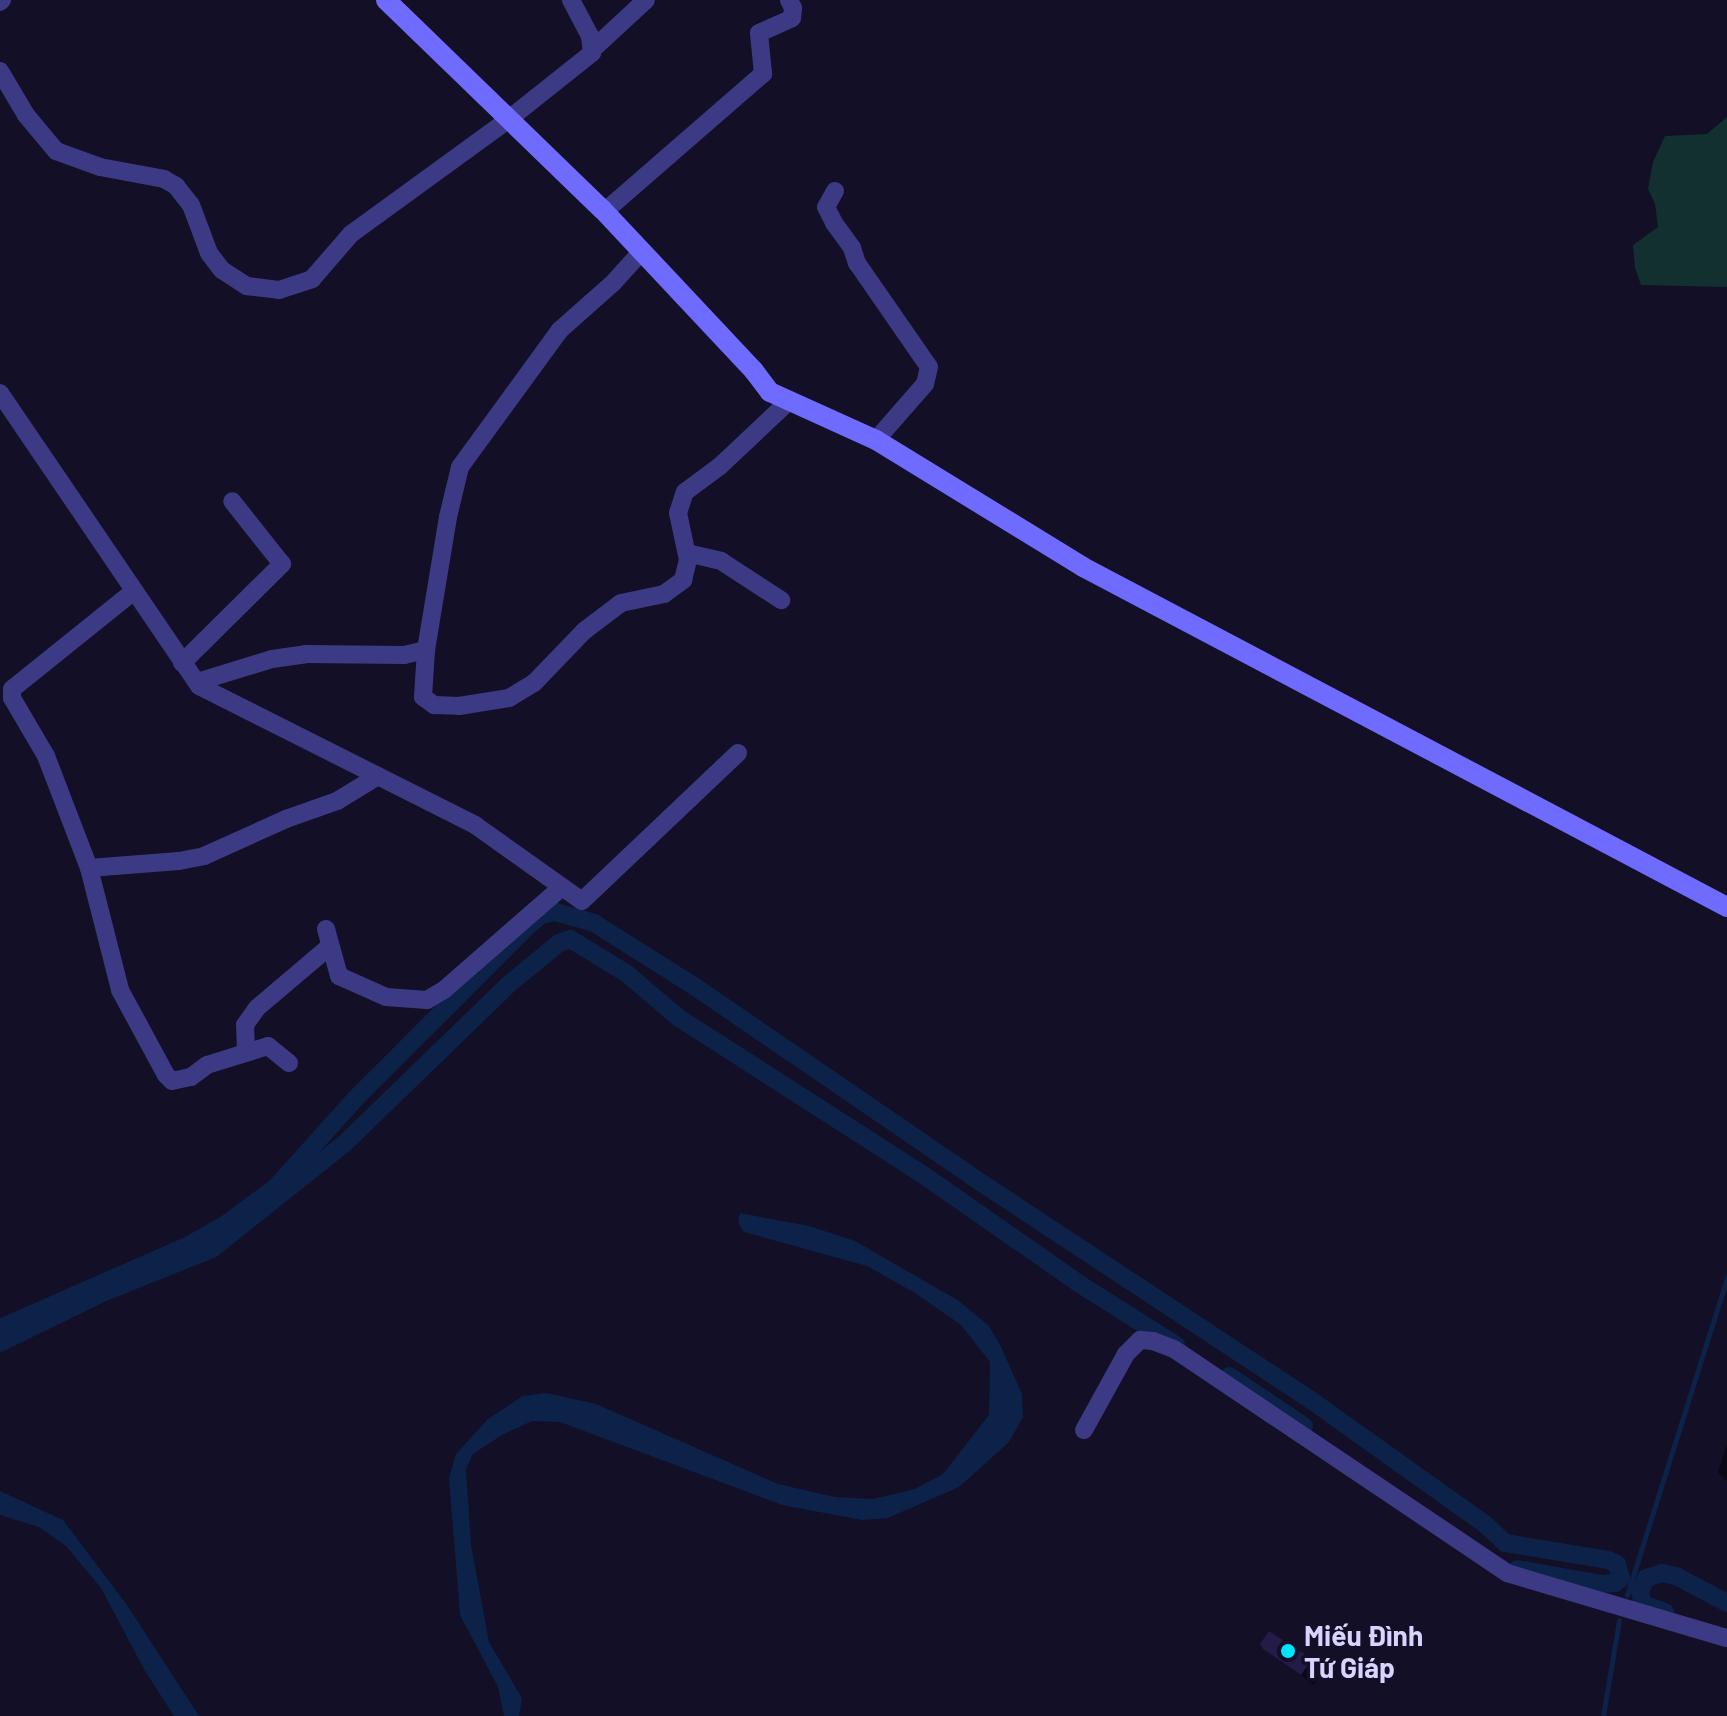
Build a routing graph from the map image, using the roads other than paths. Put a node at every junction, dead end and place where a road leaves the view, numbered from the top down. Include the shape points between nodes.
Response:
1 (386, 0) edge
2 (571, 0) edge
3 (646, 0) edge
4 (789, 0) edge
5 (593, 49) junction
6 (0, 71) edge
7 (509, 119) junction
8 (835, 191) dead end
9 (604, 212) junction
10 (642, 251) junction
11 (0, 393) edge
12 (788, 402) junction
13 (876, 440) junction
14 (232, 501) dead end
15 (687, 553) junction
16 (134, 591) junction
17 (781, 600) dead end
18 (426, 650) junction
19 (182, 663) junction
20 (197, 682) junction
21 (738, 753) dead end
22 (378, 776) junction
23 (89, 868) junction
24 (562, 887) junction
25 (1727, 907) edge
26 (246, 1052) junction
27 (289, 1063) dead end
28 (1084, 1430) dead end
29 (1727, 1638) edge

1 - 7 street
2 - 5 street
3 - 5 street
4 - 9 street via 792,18 759,33 763,74
5 - 7 street
6 - 7 street via 56,151 176,186 191,205 209,253 222,270 247,286 279,290 312,279 351,234
7 - 9 street
8 - 13 street via 826,207 834,223 929,367 925,384
9 - 10 street
10 - 12 street via 770,392
10 - 18 street via 560,330 460,467
11 - 16 street
12 - 13 street
12 - 15 street via 685,492 678,513
13 - 25 street via 1083,567
14 - 19 street via 282,564
15 - 17 street via 721,561
15 - 18 street via 683,580 664,594 621,603 584,631 534,683 509,698 434,705 423,697
16 - 19 street
16 - 23 street via 12,689 12,698 46,756
18 - 20 street via 272,659
19 - 20 street
20 - 22 street
21 - 24 street via 582,901
22 - 23 street via 337,801 204,856
22 - 24 street via 475,825
23 - 26 street via 120,990 166,1075 172,1081 191,1077 207,1065
24 - 26 street via 427,1000 386,997 339,976 327,938 257,1008 245,1025
26 - 27 street via 268,1046
28 - 29 street via 1126,1354 1140,1340 1153,1341 1174,1349 1507,1573

